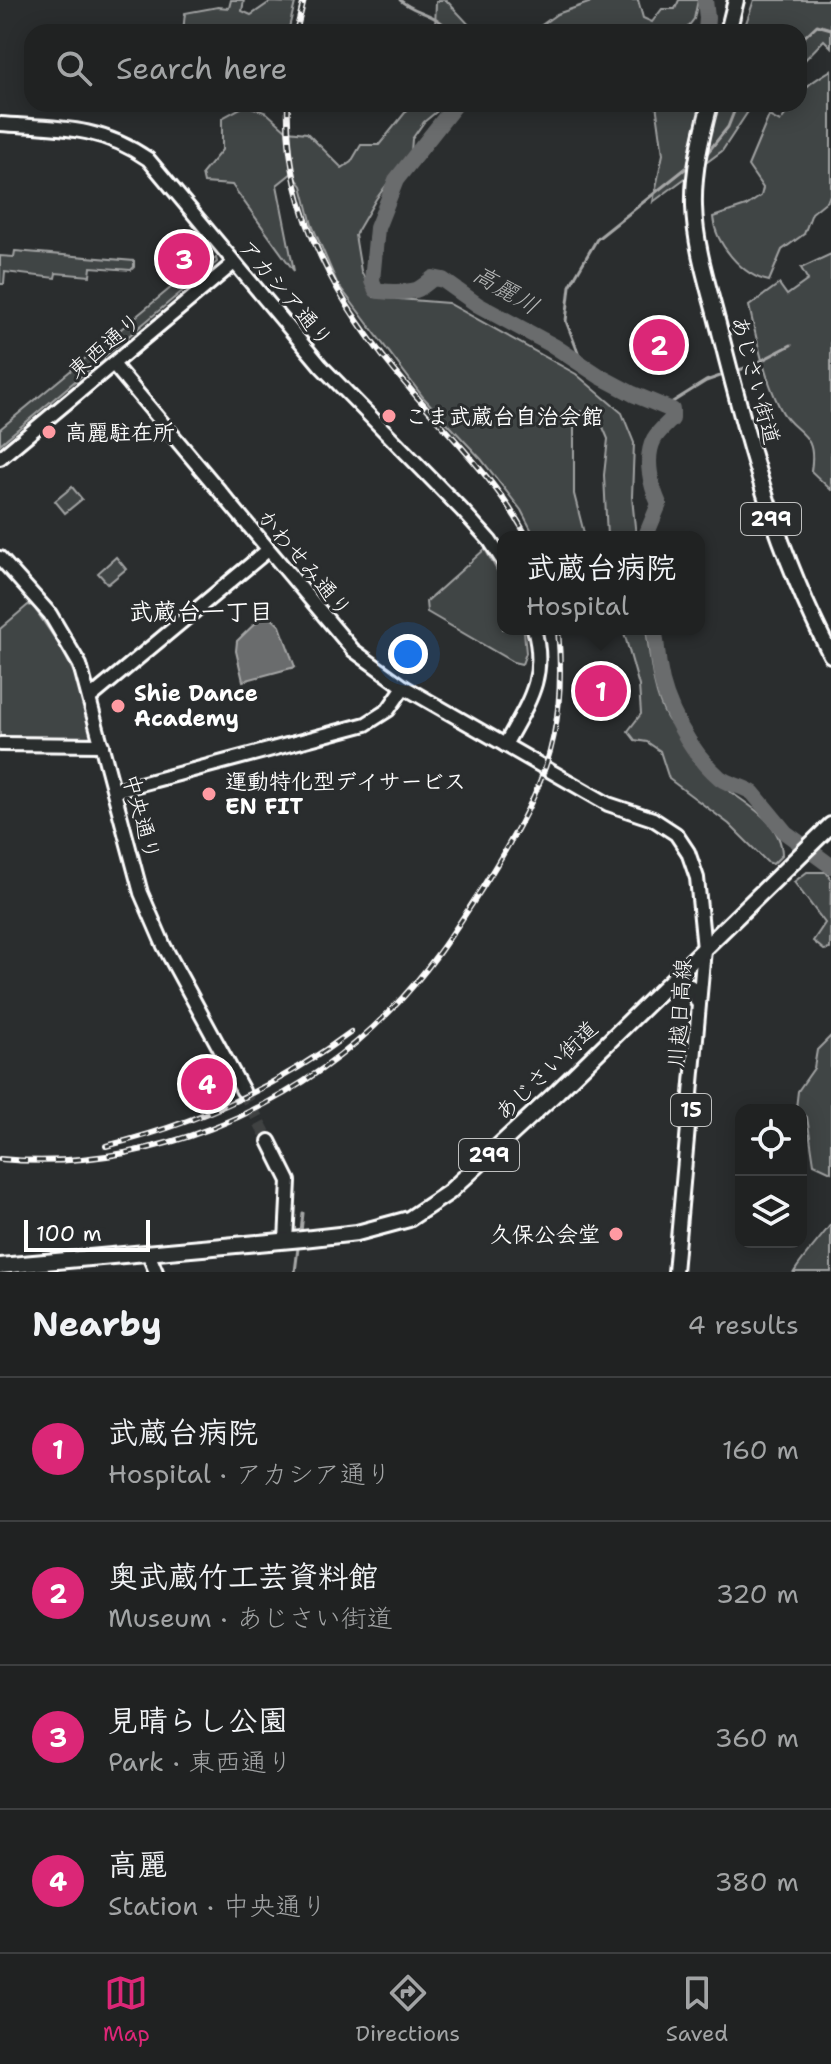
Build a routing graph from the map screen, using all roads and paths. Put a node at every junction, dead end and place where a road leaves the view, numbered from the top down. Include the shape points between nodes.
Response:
1 (736, 0) edge
2 (730, 24) edge
3 (708, 112) edge
4 (0, 124) edge
5 (234, 263) junction
6 (113, 364) junction
7 (0, 458) edge
8 (268, 550) junction
9 (497, 552) edge
10 (0, 558) edge
11 (535, 635) edge
12 (831, 655) edge
13 (404, 687) junction
14 (90, 698) junction
15 (0, 744) edge
16 (102, 745) junction
17 (505, 745) junction
18 (114, 791) junction
19 (828, 829) edge
20 (704, 949) junction
21 (667, 984) junction
22 (699, 1006) junction
23 (243, 1091) tunnel mouth
24 (269, 1141) tunnel mouth
25 (286, 1241) junction
26 (148, 1253) junction
27 (0, 1266) edge
28 (156, 1272) edge
29 (675, 1272) edge

1 - 2 highway
3 - 12 highway, あじさい街道 / 299 via 696,170 700,253 774,529
4 - 5 street, アカシア通り via 84,131 125,143 161,173
5 - 6 street, 東西通り
5 - 9 street, アカシア通り via 321,366
6 - 7 street, 東西通り
6 - 8 street, かわせみ通り
8 - 13 street, かわせみ通り via 353,650
8 - 14 street
10 - 14 street, 中央通り via 50,614 80,665
11 - 17 street via 540,672
13 - 17 street, かわせみ通り
13 - 18 street via 388,710 366,724
14 - 16 street, 中央通り
15 - 16 street
16 - 18 street, 中央通り
17 - 20 street, 川越日高線 via 608,804 653,819 676,834 693,864
18 - 23 street, 中央通り via 153,921
19 - 20 highway, あじさい街道 / 299
20 - 21 highway, あじさい街道 / 299
20 - 22 street, 川越日高線 / 15
21 - 22 street via 690,986
21 - 25 highway, あじさい街道 / 299 via 433,1205 386,1227
22 - 29 street, 川越日高線 / 15
24 - 25 street via 289,1181
25 - 26 highway, あじさい街道 / 299
26 - 27 highway, あじさい街道 / 299
26 - 28 street

